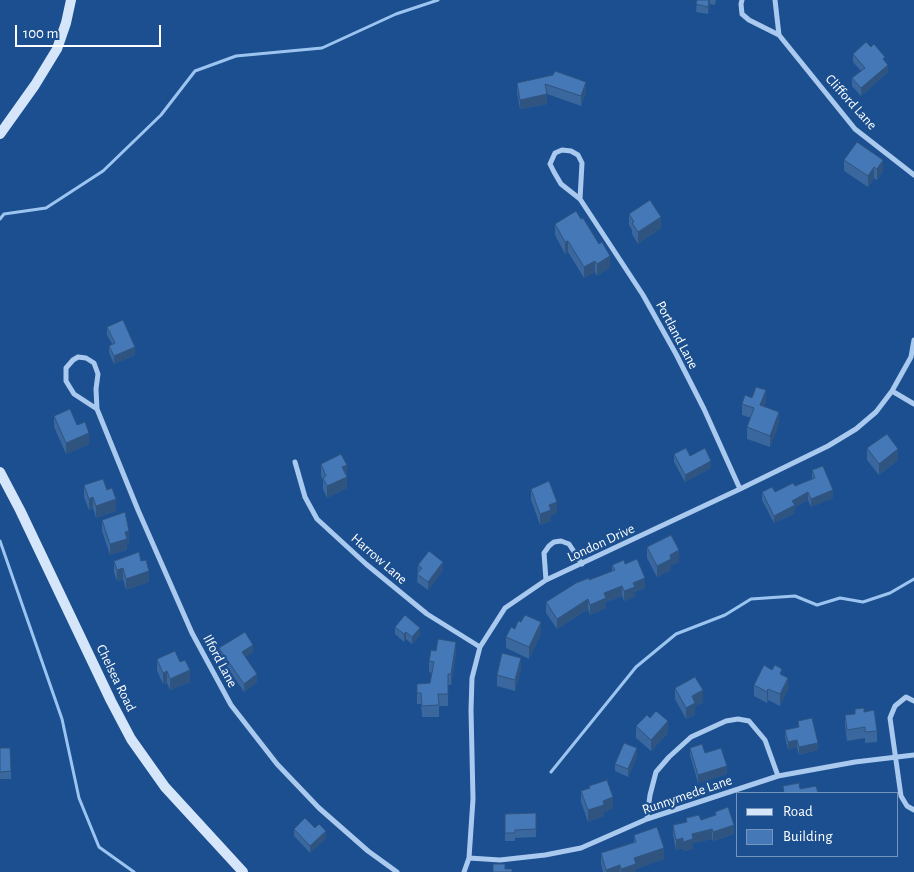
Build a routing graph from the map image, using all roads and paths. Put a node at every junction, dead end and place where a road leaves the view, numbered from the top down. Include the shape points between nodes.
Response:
1 (71, 0) edge
2 (742, 0) edge
3 (775, 0) edge
4 (779, 35) junction
5 (0, 134) edge
6 (914, 175) edge
7 (580, 199) junction
8 (914, 340) edge
9 (892, 391) junction
10 (914, 404) edge
11 (97, 409) junction
12 (295, 462) dead end
13 (0, 472) edge
14 (740, 489) junction
15 (582, 564) junction
16 (546, 580) junction
17 (480, 647) junction
18 (914, 701) edge
19 (914, 755) edge
20 (895, 757) junction
21 (778, 776) junction
22 (914, 810) edge
23 (647, 819) junction
24 (469, 858) junction
25 (243, 872) edge
26 (396, 872) edge
27 (464, 872) edge

1 - 5 street via 57,49
2 - 4 street, Clifford Lane via 742,14
3 - 4 street
4 - 6 street, Clifford Lane via 856,129
7 - 7 street, Portland Lane via 561,184 554,172 550,164 554,153 562,150 578,155 582,164
7 - 14 street, Portland Lane via 643,295 676,354
8 - 9 street, London Drive via 910,357
9 - 10 street
9 - 14 street, London Drive via 876,412 856,429
11 - 11 street, Ilford Lane via 74,394 66,381 66,368 78,357 94,363 98,374
11 - 26 street, Ilford Lane via 192,633 231,705 277,764 319,808
12 - 17 street, Harrow Lane via 305,497 318,520 426,614
13 - 25 street, Chelsea Road via 110,702 131,739 165,787
14 - 15 street, London Drive
15 - 16 street, London Drive
15 - 16 street via 569,544 554,542 544,553
16 - 17 street, London Drive via 505,608
17 - 24 street, London Drive via 472,678 473,799
18 - 20 street via 906,698 895,706 890,718
19 - 20 street, Runnymede Lane
20 - 21 street, Runnymede Lane
20 - 22 street via 901,796
21 - 23 street, Runnymede Lane
21 - 23 street via 765,740 749,721 726,721 691,737 656,772
23 - 24 street, Runnymede Lane via 581,848 500,860
24 - 27 street, London Drive

